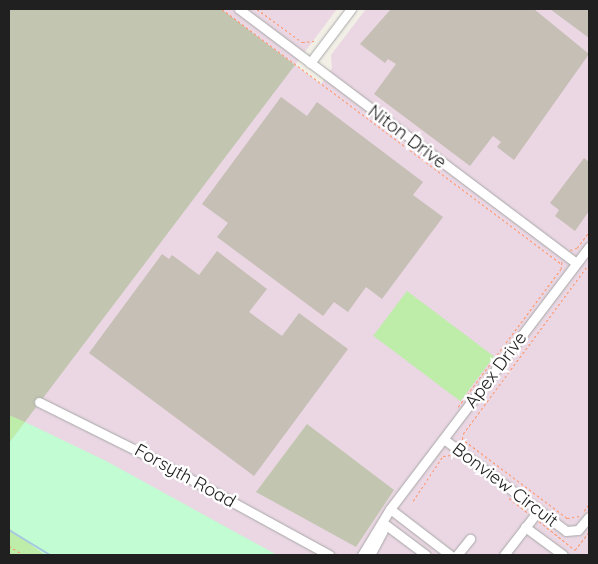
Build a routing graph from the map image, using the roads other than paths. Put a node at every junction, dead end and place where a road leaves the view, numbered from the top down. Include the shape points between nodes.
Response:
1 (239, 9) edge
2 (352, 9) edge
3 (310, 63) junction
4 (589, 247) edge
5 (576, 263) junction
6 (39, 402) dead end
7 (444, 440) junction
8 (404, 494) junction
9 (538, 510) junction
10 (394, 512) junction
11 (589, 517) edge
12 (386, 526) junction
13 (526, 527) junction
14 (470, 538) dead end
15 (329, 555) edge
16 (362, 555) edge
17 (370, 555) edge
18 (426, 555) edge
19 (450, 555) edge
20 (457, 555) edge
21 (504, 555) edge
22 (563, 555) edge

1 - 3 street, Niton Drive
2 - 3 street
3 - 5 street, Niton Drive via 563,260
4 - 5 street, Apex Drive
5 - 7 street, Apex Drive
6 - 15 street, Forsyth Road via 120,441
7 - 8 street, Apex Drive
7 - 9 street, Bonview Circuit
8 - 10 street, Apex Drive
8 - 16 street, Apex Drive
9 - 11 street, Bonview Circuit via 566,531 578,530
9 - 13 street
10 - 12 street, Apex Drive
10 - 19 street
12 - 17 street, Apex Drive
12 - 18 street
13 - 21 street
13 - 22 street
14 - 20 street

